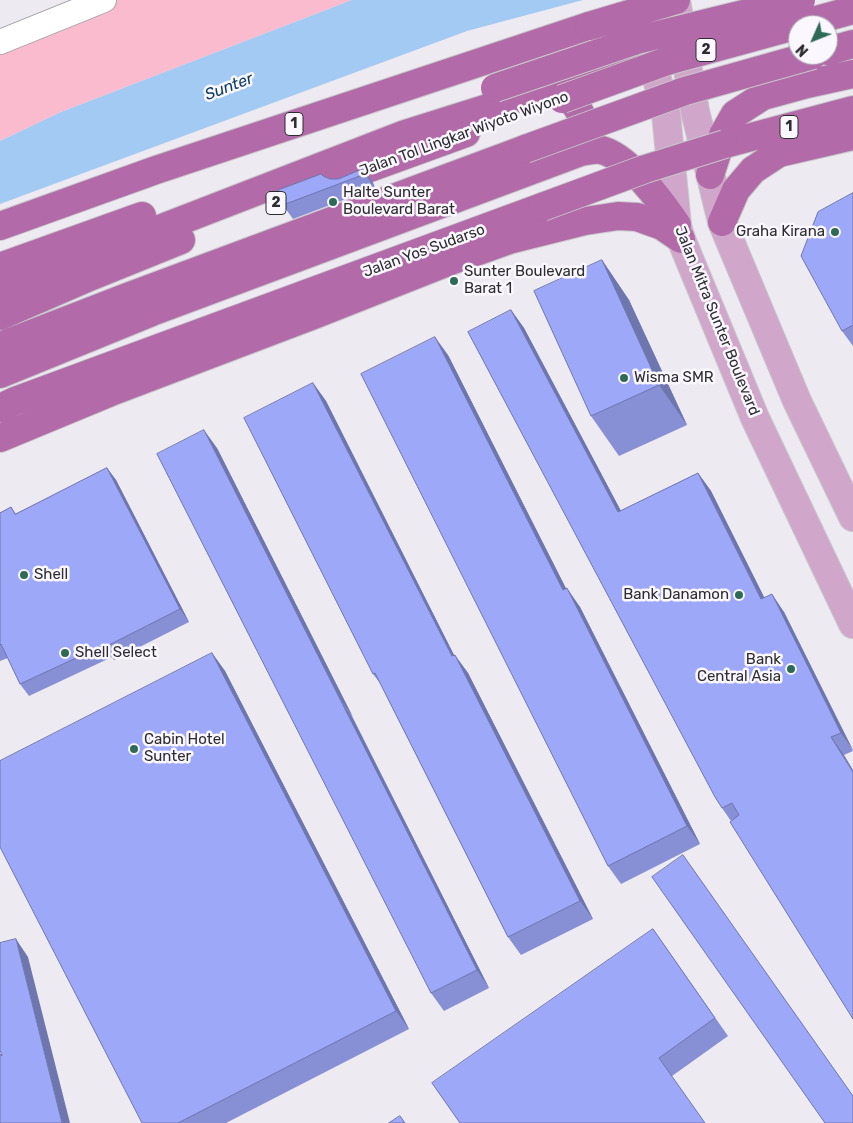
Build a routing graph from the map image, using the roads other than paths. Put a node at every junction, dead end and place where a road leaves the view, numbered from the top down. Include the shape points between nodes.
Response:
1 (104, 0) edge
2 (637, 0) edge
3 (801, 0) edge
4 (676, 2) edge
5 (853, 10) edge
6 (0, 42) edge
7 (648, 42) junction
8 (853, 44) edge
9 (838, 48) edge
10 (788, 62) edge
11 (853, 74) edge
12 (553, 88) junction
13 (853, 110) edge
14 (853, 136) edge
15 (582, 152) junction
16 (710, 175) junction
17 (722, 222) junction
18 (0, 226) edge
19 (679, 232) junction
20 (0, 267) edge
21 (0, 294) edge
22 (152, 312) junction
23 (0, 316) edge
24 (0, 346) edge
25 (0, 370) edge
26 (0, 374) edge
27 (8, 405) edge
28 (0, 438) edge
29 (853, 517) edge
30 (853, 624) edge

1 - 6 street
2 - 7 main road, Jalan Mitra Sunter Boulevard
3 - 4 highway via 702,21 690,19
3 - 20 highway, bridge via 637,40 417,115
4 - 16 main road
4 - 18 highway, 1, bridge via 589,26 156,170
5 - 23 highway, Jalan Tol Lingkar Wiyoto Wiyono / 2, bridge via 667,61 357,172 224,222
7 - 12 highway via 629,48 614,61
7 - 19 main road, Jalan Mitra Sunter Boulevard via 666,114
8 - 9 highway
10 - 24 highway, 2, bridge via 685,91
11 - 16 highway via 763,96 735,114 723,135
12 - 15 highway via 565,94 582,114 585,126
12 - 21 highway via 405,134 56,269
13 - 27 highway, Jalan Yos Sudarso / 1, bridge via 645,169
14 - 17 highway via 779,153 766,161 753,170 736,190
15 - 19 highway via 600,150 617,157 654,192
15 - 22 highway
16 - 17 main road
17 - 29 main road via 797,400
19 - 28 highway via 637,217 618,216 509,240 111,392
19 - 30 main road, Jalan Mitra Sunter Boulevard via 755,418
22 - 25 highway
22 - 26 highway

